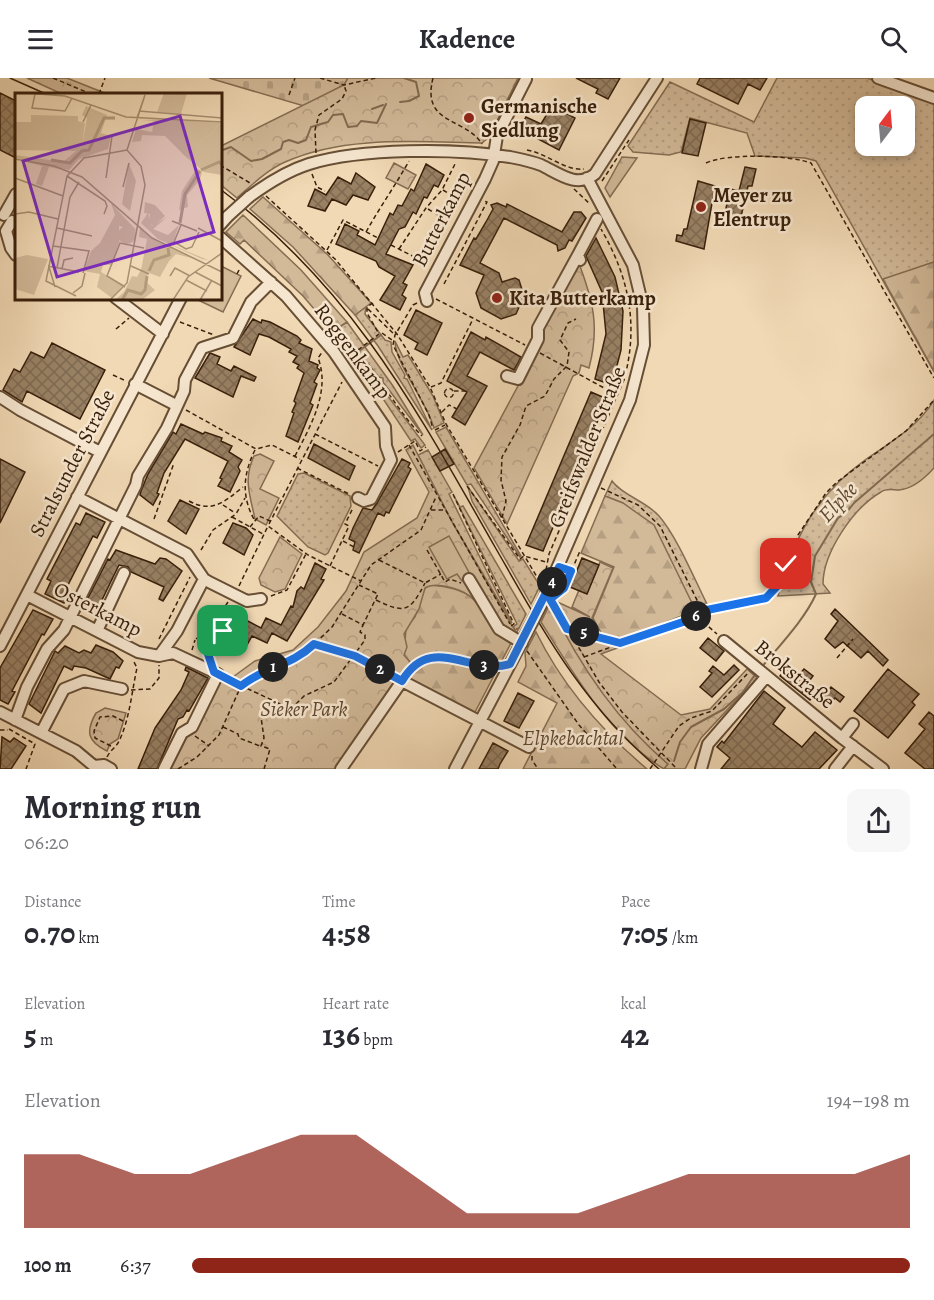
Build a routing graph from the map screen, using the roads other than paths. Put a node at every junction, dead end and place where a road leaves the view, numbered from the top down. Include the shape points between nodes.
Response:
1 (657, 78) edge
2 (878, 78) edge
3 (526, 79) edge
4 (934, 98) edge
5 (493, 155) junction
6 (590, 183) junction
7 (15, 197) edge
8 (8, 218) edge
9 (597, 219) road end
10 (222, 223) edge
11 (222, 239) edge
12 (15, 254) edge
13 (271, 282) junction
14 (119, 300) edge
15 (179, 300) edge
16 (427, 301) road end
17 (163, 334) junction
18 (507, 376) dead end
19 (135, 384) junction
20 (0, 397) edge
21 (175, 404) junction
22 (100, 452) junction
23 (77, 497) junction
24 (358, 498) road end
25 (119, 519) junction
26 (124, 573) dead end
27 (204, 579) junction
28 (469, 579) road end
29 (27, 595) junction
30 (261, 599) road end
31 (70, 617) junction
32 (97, 631) junction
33 (524, 639) junction
34 (724, 641) road end
35 (0, 646) edge
36 (159, 656) junction
37 (766, 677) junction
38 (127, 690) road end
39 (0, 712) edge
40 (480, 721) junction
41 (12, 724) junction
42 (853, 724) dead end
43 (41, 733) junction
44 (842, 738) junction
45 (853, 746) junction
46 (529, 747) road end
47 (103, 767) edge
48 (164, 769) edge
49 (341, 769) edge
50 (455, 769) edge
51 (701, 769) edge
52 (835, 769) edge
53 (883, 769) edge

1 - 6 street
2 - 4 street
3 - 5 street via 497,136
5 - 6 street via 528,161 571,180
5 - 10 street, bridge via 414,153 336,158 296,169 249,197
5 - 16 street, Butterkamp via 425,293
6 - 33 street, Greifswalder Straße, bridge via 633,265 642,299 644,345 636,382 594,485
7 - 8 street
8 - 12 street via 6,231
9 - 18 street via 538,328 538,339 518,379
11 - 13 street, Roggenkamp
13 - 21 street via 251,302 233,338 202,348
13 - 24 street, Roggenkamp via 323,339 385,427 389,465 371,499
14 - 17 street
15 - 17 street, Stralsunder Straße
17 - 19 street, Stralsunder Straße
19 - 21 street
19 - 22 street, Stralsunder Straße
20 - 22 street
21 - 25 street
22 - 23 street, Stralsunder Straße
23 - 25 street
23 - 29 street, Stralsunder Straße
25 - 27 street via 187,554
25 - 31 street
26 - 32 street
27 - 30 street via 247,601
27 - 36 street
28 - 33 street via 499,629
29 - 31 street, Osterkamp
29 - 35 street, Stralsunder Straße
31 - 32 street, Osterkamp
31 - 41 street via 47,649
32 - 36 street, Osterkamp via 138,652
33 - 40 street, Greifswalder Straße
34 - 37 street, Brokstraße
36 - 48 street, Osterkamp via 173,653 216,673 192,727 182,733
37 - 44 street, Brokstraße
37 - 51 street via 708,744
38 - 43 street via 84,681 64,689
39 - 41 street
40 - 46 street
40 - 49 street via 402,681
40 - 50 street, Greifswalder Straße
41 - 43 street
42 - 44 street, Brokstraße
43 - 47 street
44 - 45 street, Brokstraße
45 - 52 street
45 - 53 street, Brokstraße

